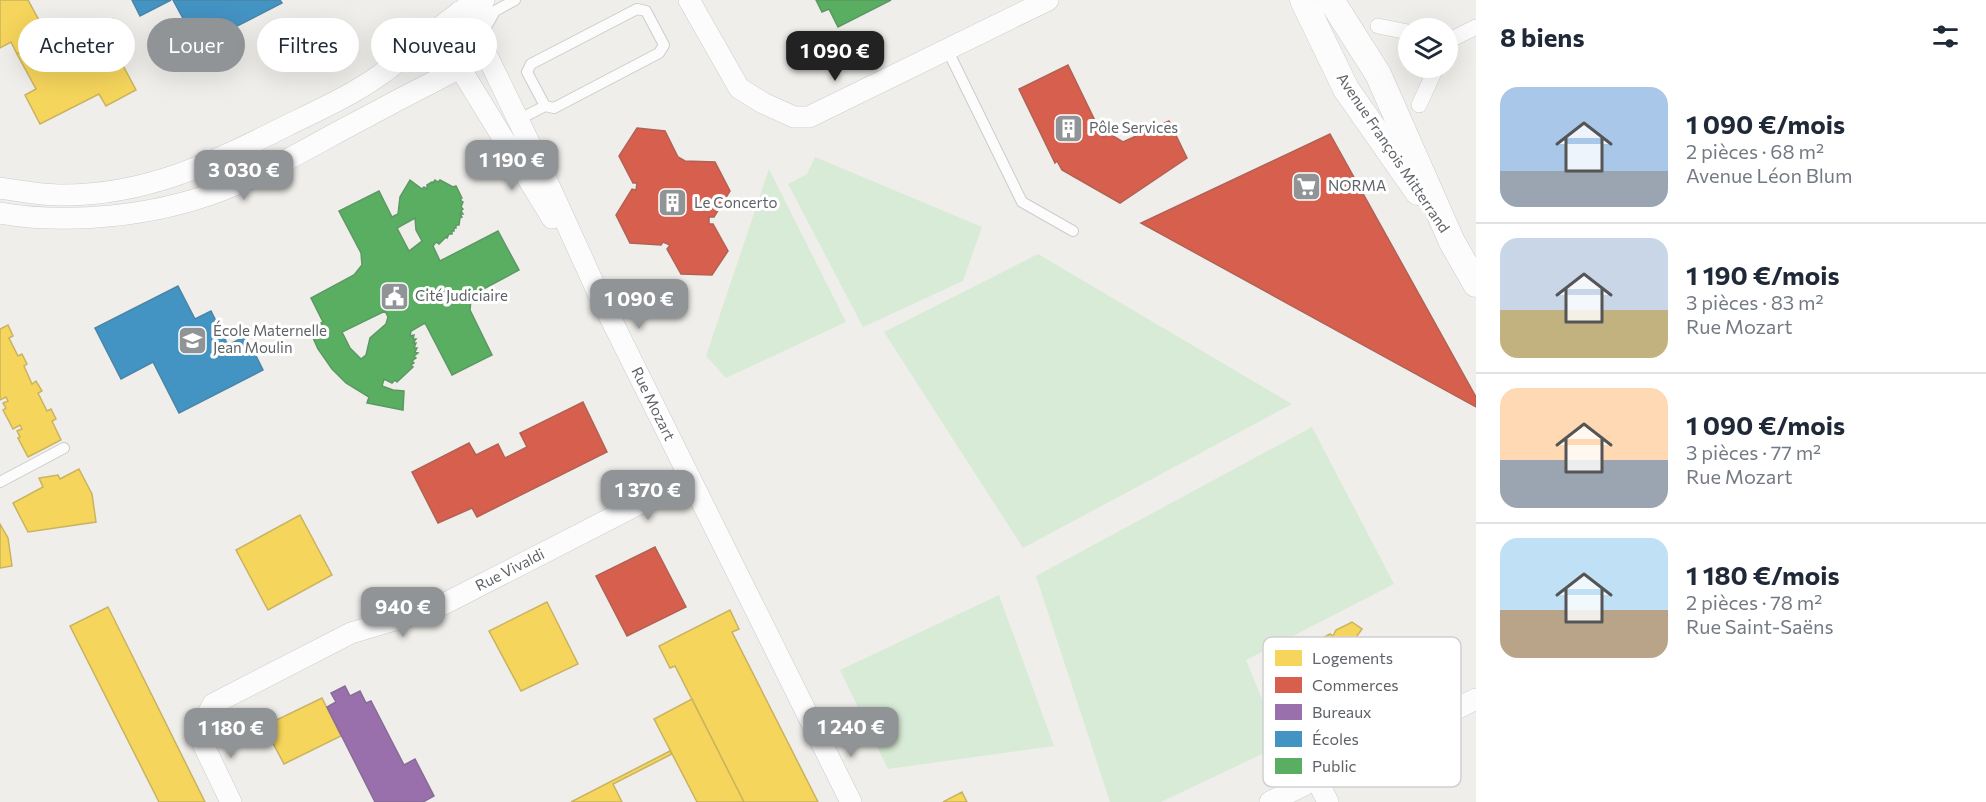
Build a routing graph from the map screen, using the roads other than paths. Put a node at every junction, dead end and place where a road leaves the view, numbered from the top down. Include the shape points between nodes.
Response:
1 (478, 0) edge
2 (484, 0) edge
3 (515, 0) edge
4 (689, 0) edge
5 (1048, 0) edge
6 (1303, 0) edge
7 (1331, 0) edge
8 (460, 11) junction
9 (457, 18) edge
10 (476, 18) edge
11 (491, 18) edge
12 (1378, 26) dead end
13 (1476, 27) edge
14 (1398, 31) edge
15 (1458, 36) edge
16 (939, 53) junction
17 (452, 72) edge
18 (462, 72) edge
19 (495, 72) edge
20 (1431, 78) edge
21 (1419, 105) dead end
22 (545, 106) junction
23 (518, 120) junction
24 (0, 188) edge
25 (0, 213) edge
26 (1074, 231) dead end
27 (1452, 242) junction
28 (1476, 284) edge
29 (598, 293) junction
30 (64, 448) dead end
31 (687, 472) junction
32 (0, 482) edge
33 (1476, 699) edge
34 (1461, 706) edge
35 (1299, 787) edge
36 (1320, 787) edge
37 (231, 802) edge
38 (851, 802) edge
39 (1270, 802) edge
40 (1328, 802) edge

1 - 8 street
2 - 10 street, Rue Mozart
3 - 11 lane via 495,11
4 - 16 street via 739,88 794,117 809,117
5 - 16 street
6 - 27 street, Avenue François Mitterrand via 1346,89
7 - 27 street, Avenue François Mitterrand via 1378,74
8 - 9 street
8 - 24 street via 380,75 217,161 124,190 58,195
12 - 14 street
13 - 15 street
16 - 26 lane via 1022,201
17 - 25 street via 220,191 133,214 26,218
18 - 29 street
19 - 23 street, Rue Mozart
20 - 21 street
22 - 22 lane via 528,72 531,64 637,9 646,11 664,45 659,53 554,108
22 - 23 lane
23 - 29 street, Rue Mozart
27 - 28 street, Avenue François Mitterrand
29 - 31 street, Rue Mozart
30 - 32 lane
31 - 37 street, Rue Vivaldi via 668,489 438,607 351,633 213,704 204,721 203,744
31 - 38 street, Rue Mozart
33 - 34 street
35 - 39 street
36 - 40 street

